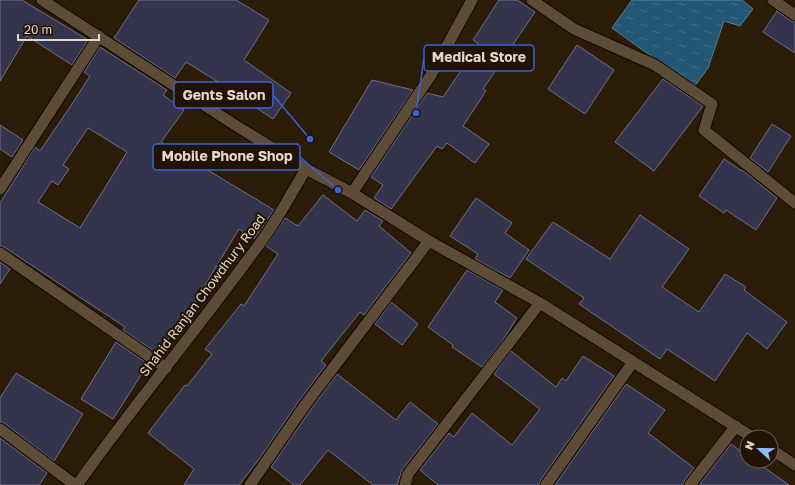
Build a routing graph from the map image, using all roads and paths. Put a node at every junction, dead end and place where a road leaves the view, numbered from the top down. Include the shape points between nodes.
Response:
1 (42, 0) edge
2 (472, 0) edge
3 (532, 0) edge
4 (773, 0) edge
5 (795, 15) edge
6 (99, 36) junction
7 (306, 169) junction
8 (0, 189) edge
9 (352, 193) junction
10 (795, 203) edge
11 (429, 241) junction
12 (0, 253) edge
13 (540, 303) junction
14 (633, 362) junction
15 (166, 368) junction
16 (736, 426) junction
17 (0, 429) edge
18 (740, 429) edge
19 (779, 454) edge
20 (795, 464) edge
21 (76, 485) edge
22 (250, 485) edge
23 (405, 485) edge
24 (546, 485) edge
25 (690, 485) edge

1 - 6 street
2 - 9 street via 431,75
3 - 10 street via 574,28 655,65 712,104 704,130
4 - 5 street
6 - 7 street
6 - 8 street
7 - 9 street
7 - 15 street, Shahid Ranjan Chowdhury Road via 264,238
9 - 11 street
11 - 13 street
11 - 22 street via 305,405
12 - 15 street
13 - 14 street
13 - 23 street via 408,474
14 - 16 street
14 - 24 street
15 - 21 street, Shahid Ranjan Chowdhury Road
16 - 18 street
16 - 25 street
17 - 21 street
19 - 20 street

